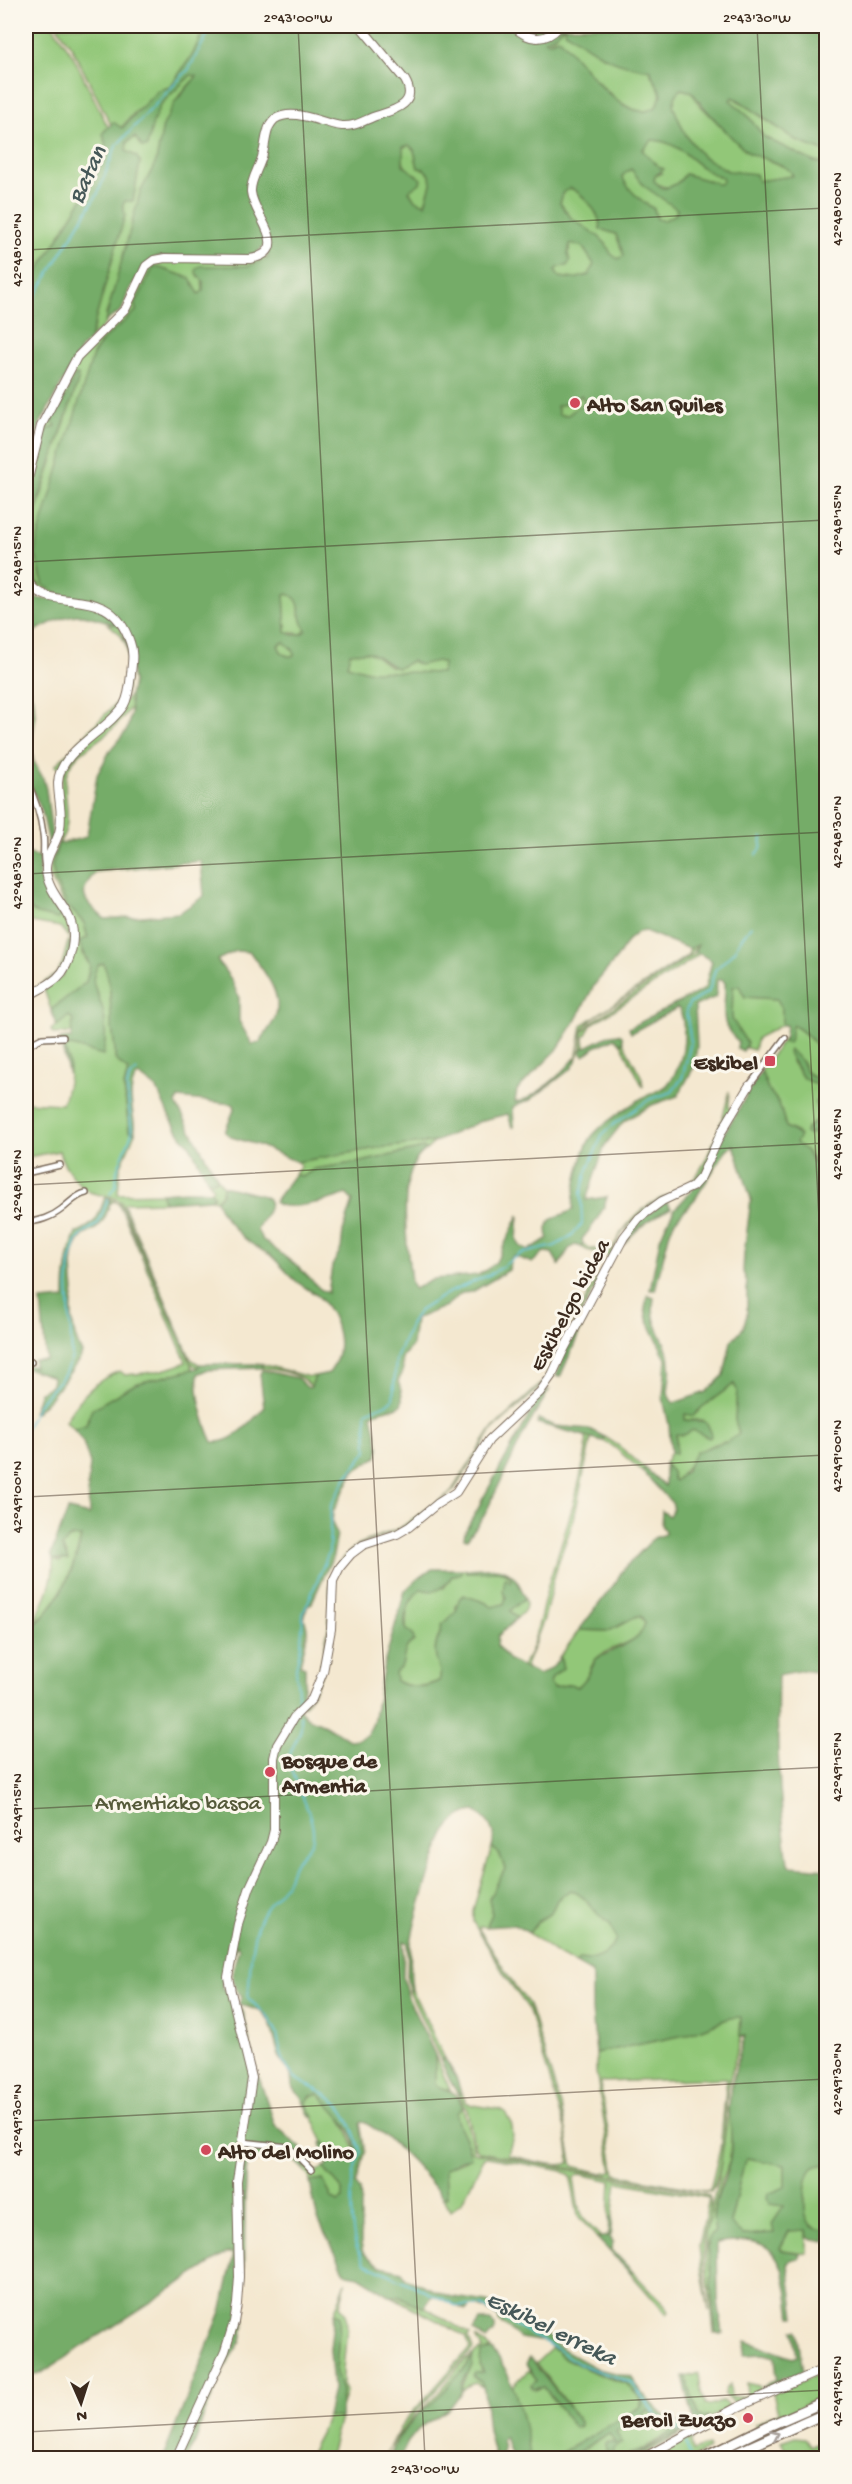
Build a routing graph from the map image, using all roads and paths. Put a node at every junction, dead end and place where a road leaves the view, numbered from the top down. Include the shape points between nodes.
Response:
1 (360, 26) edge
2 (513, 26) edge
3 (560, 26) edge
4 (26, 487) edge
5 (26, 579) edge
6 (26, 780) edge
7 (46, 868) junction
8 (26, 997) edge
9 (63, 1037) dead end
10 (785, 1038) dead end
11 (26, 1046) edge
12 (749, 1086) joint
13 (60, 1165) dead end
14 (26, 1173) edge
15 (86, 1193) dead end
16 (28, 1222) edge
17 (26, 1234) edge
18 (243, 2142) junction
19 (311, 2170) dead end
20 (826, 2368) edge
21 (826, 2401) edge
22 (826, 2413) edge
23 (176, 2458) edge
24 (643, 2458) edge
25 (703, 2458) edge
26 (724, 2458) edge

1 - 4 street via 405,80 409,89 406,102 398,109 352,126 292,114 275,118 251,189 270,234 268,250 261,257 250,259 165,258 146,266 126,308 84,348 70,368 41,426
2 - 3 street via 534,39 550,35
5 - 7 street via 42,594 110,610 123,628 133,655 130,688 123,706 60,771 61,825
6 - 7 street via 43,830 42,856
7 - 8 street via 51,888 70,920 72,940 60,974
9 - 11 street via 42,1038
10 - 12 street
12 - 18 street, Eskibelgo bidea via 722,1131 702,1177 639,1218 624,1237 552,1375 540,1392 489,1440 456,1492 397,1534 363,1545 340,1567 333,1581 332,1629 323,1672 312,1699 277,1745 271,1842 241,1912 228,1977 252,2078
13 - 14 street
15 - 16 street via 60,1211
16 - 17 street
18 - 19 street via 289,2147
18 - 23 street, Eskibelgo bidea via 237,2181 239,2277 234,2322 225,2351
20 - 24 street via 736,2408
21 - 25 highway
26 -> 22 highway

